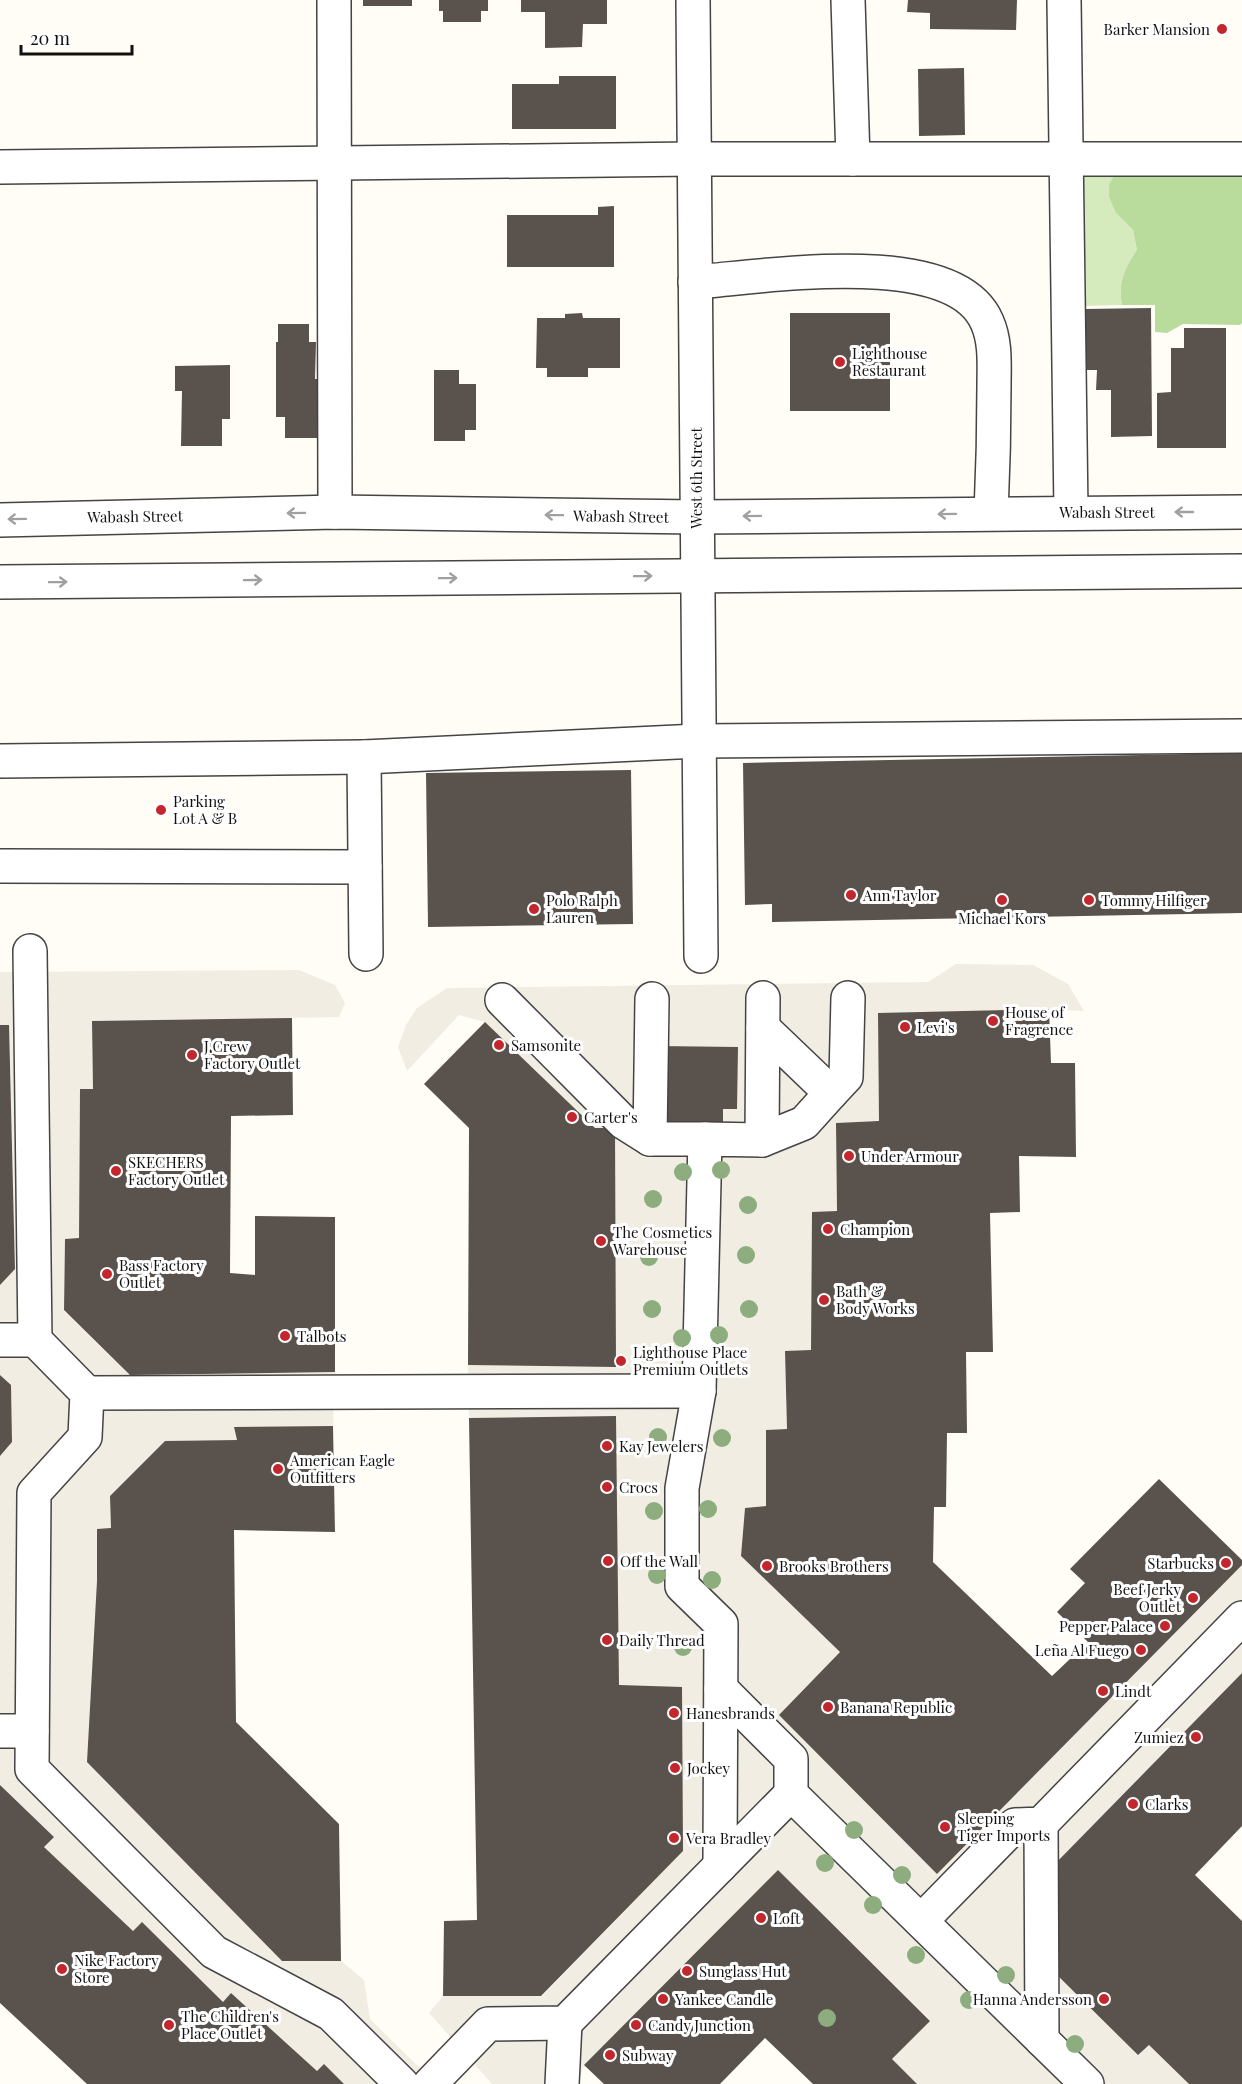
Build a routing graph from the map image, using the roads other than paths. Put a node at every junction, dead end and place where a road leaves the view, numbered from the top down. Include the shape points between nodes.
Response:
1 (334, 0) edge
2 (693, 0) edge
3 (848, 0) edge
4 (1064, 0) edge
5 (694, 159) junction
6 (853, 159) junction
7 (1065, 159) junction
8 (1242, 159) edge
9 (334, 163) junction
10 (0, 167) edge
11 (695, 282) junction
12 (335, 512) junction
13 (1071, 512) junction
14 (1242, 512) edge
15 (991, 513) junction
16 (697, 517) junction
17 (0, 520) edge
18 (1242, 571) edge
19 (697, 575) junction
20 (0, 582) edge
21 (1242, 736) edge
22 (698, 741) junction
23 (364, 758) junction
24 (0, 761) edge
25 (0, 866) edge
26 (365, 867) junction
27 (30, 951) dead end
28 (366, 954) dead end
29 (701, 956) dead end
30 (848, 998) dead end
31 (652, 999) dead end
32 (502, 1000) dead end
33 (831, 1093) junction
34 (650, 1139) junction
35 (705, 1139) junction
36 (762, 1140) junction
37 (0, 1340) edge
38 (35, 1340) junction
39 (699, 1391) junction
40 (87, 1393) junction
41 (1242, 1618) edge
42 (721, 1689) junction
43 (0, 1731) edge
44 (32, 1731) junction
45 (791, 1794) junction
46 (1041, 1824) junction
47 (720, 1866) junction
48 (921, 1922) junction
49 (565, 2023) junction
50 (1042, 2040) junction
51 (402, 2084) edge
52 (430, 2084) edge
53 (562, 2084) edge
54 (1087, 2084) edge

1 - 9 street
2 - 5 street, West 6th Street
3 - 6 street
4 - 7 street
5 - 6 street
5 - 9 street
5 - 11 street, West 6th Street
6 - 7 street
7 - 8 street
7 - 13 street
9 - 10 street
9 - 12 street
11 - 15 street via 860,272 913,276 958,290 976,304 988,323 993,350
11 - 16 street, West 6th Street
16 -> 12 street, Wabash Street
12 -> 17 street, Wabash Street
14 -> 13 street, Wabash Street
13 - 15 street, Wabash Street
15 -> 16 street, Wabash Street
16 - 19 street, West 6th Street
18 - 19 street
20 -> 19 street
19 - 22 street, West 6th Street
21 - 22 street
22 - 23 street
22 - 29 street, West 6th Street
23 - 24 street
23 - 26 street
25 - 26 street
26 - 28 street
27 - 38 street
30 - 33 street via 846,1077
31 - 34 street
32 - 34 street via 623,1122
33 - 36 street via 804,1123
33 - 36 street via 763,1013
34 - 35 street
35 - 36 street
35 - 39 street
37 - 38 street
38 - 40 street
39 - 40 street
39 - 42 street via 682,1488 682,1586 721,1624
40 - 44 street via 85,1437 34,1493
41 - 46 street
42 - 45 street via 791,1759
42 - 47 street
43 - 44 street
44 - 51 street via 32,1769 214,1952 331,2014
45 - 47 street
45 - 48 street
46 - 48 street via 1015,1825
46 - 50 street
47 - 49 street
48 - 50 street
49 - 52 street via 488,2024
49 - 53 street
50 - 54 street

